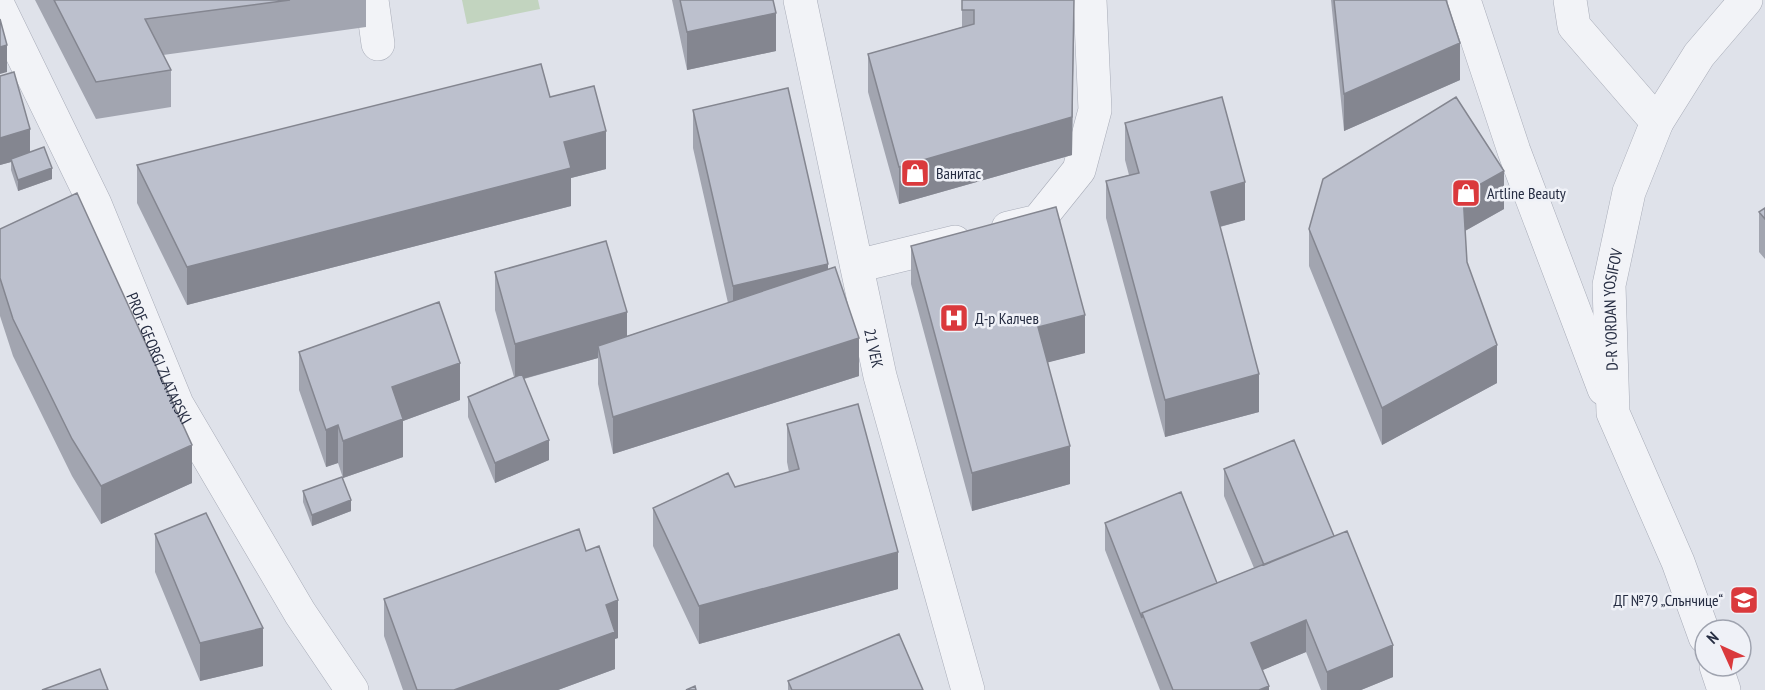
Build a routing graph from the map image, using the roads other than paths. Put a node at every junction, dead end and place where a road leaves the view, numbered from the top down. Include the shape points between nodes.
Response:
1 (372, 0) edge
2 (800, 0) edge
3 (1090, 0) edge
4 (1464, 0) edge
5 (1746, 0) edge
6 (1753, 0) edge
7 (1568, 4) edge
8 (0, 9) edge
9 (1765, 12) edge
10 (378, 44) dead end
11 (1657, 122) junction
12 (857, 266) junction
13 (1613, 413) junction
14 (1698, 618) edge
15 (352, 690) edge
16 (968, 690) edge

1 - 10 street
2 - 12 street, 21 VEK
3 - 12 street via 1095,110 1079,170 1038,221
4 - 13 street via 1514,151
5 - 11 street, D-R YORDAN YOSIFOV via 1699,55
6 - 9 street
7 - 11 street via 1574,26
8 - 15 street, PROF. GEORGI ZLATARSKI via 95,204 177,404 300,613
11 - 13 street, D-R YORDAN YOSIFOV via 1629,192 1609,285
12 - 16 street, 21 VEK via 880,376
13 - 14 street, D-R YORDAN YOSIFOV

